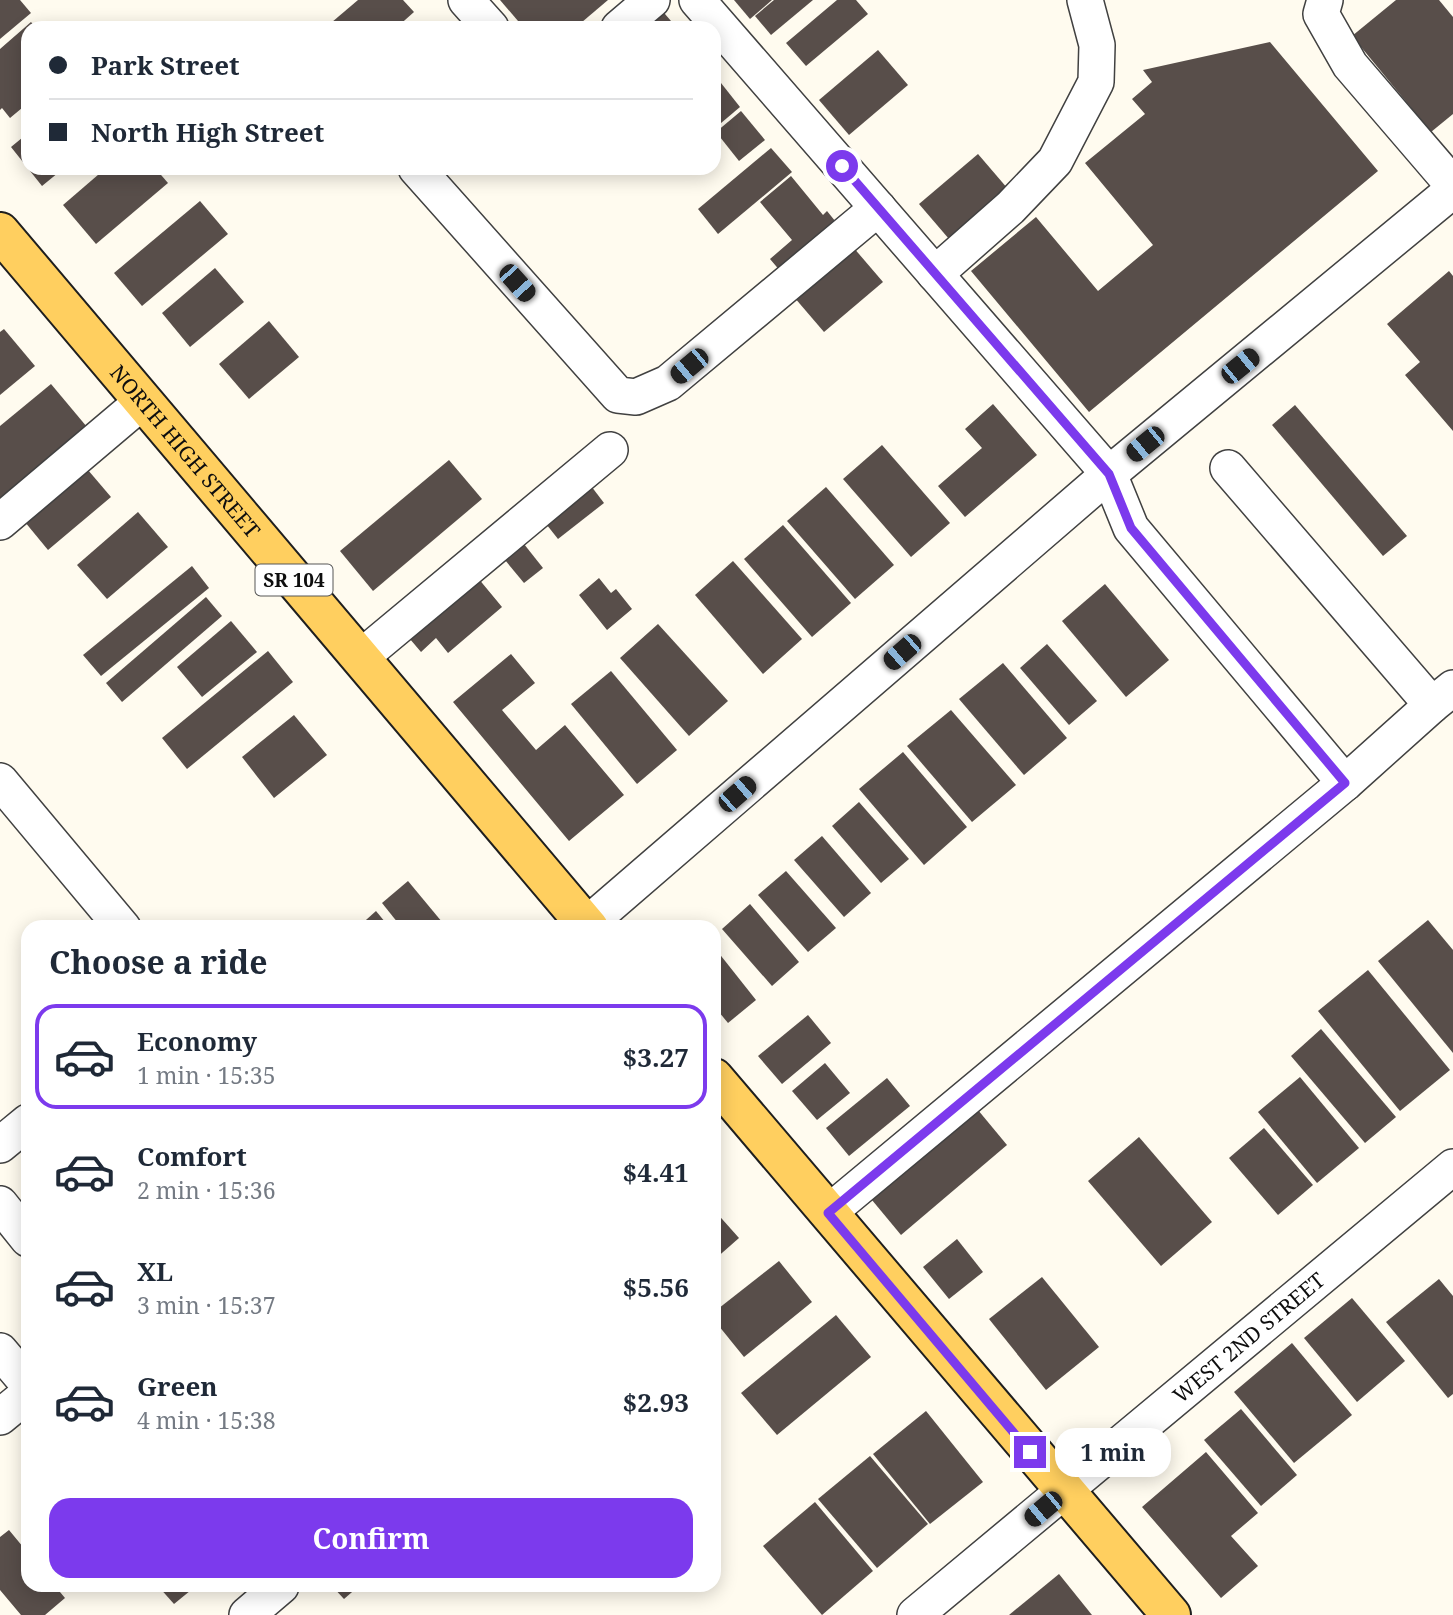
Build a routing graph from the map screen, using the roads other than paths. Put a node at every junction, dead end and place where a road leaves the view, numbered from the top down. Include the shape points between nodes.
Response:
1 (466, 0) edge
2 (652, 0) edge
3 (697, 0) edge
4 (1085, 0) edge
5 (1325, 0) edge
6 (485, 21) edge
7 (628, 21) edge
8 (715, 21) edge
9 (721, 28) edge
10 (422, 175) edge
11 (1453, 188) edge
12 (878, 208) junction
13 (0, 232) edge
14 (935, 274) junction
15 (143, 401) junction
16 (610, 450) dead end
17 (1228, 468) dead end
18 (1109, 474) junction
19 (0, 522) edge
20 (360, 658) junction
21 (1443, 697) edge
22 (0, 781) edge
23 (1345, 783) junction
24 (116, 920) edge
25 (580, 920) edge
26 (594, 920) edge
27 (721, 1086) edge
28 (21, 1128) edge
29 (0, 1145) edge
30 (1453, 1167) edge
31 (0, 1204) edge
32 (828, 1213) junction
33 (21, 1230) edge
34 (0, 1352) edge
35 (21, 1376) edge
36 (21, 1400) edge
37 (0, 1417) edge
38 (1064, 1491) junction
39 (274, 1592) edge
40 (247, 1615) edge
41 (915, 1615) edge
42 (1171, 1615) edge

1 - 6 street
2 - 7 street
3 - 8 street
4 - 14 street via 1097,45 1096,82 1055,161
5 - 11 street via 1321,14 1350,65
9 - 12 street
10 - 12 street via 618,395 636,397 668,383
11 - 18 street
12 - 14 street
13 - 15 main road, NORTH HIGH STREET / SR 104
14 - 18 street
15 - 19 street
15 - 20 main road, NORTH HIGH STREET / SR 104
16 - 20 street
17 - 21 street
18 - 23 street via 1131,528
18 - 26 street
20 - 25 main road, NORTH HIGH STREET / SR 104
21 - 23 street
22 - 24 street
23 - 32 street
27 - 32 main road
28 - 29 street
30 - 38 street, WEST 2ND STREET
31 - 33 street
32 - 38 main road
34 - 35 street
36 - 37 street
38 - 41 street, WEST 2ND STREET
38 - 42 main road
39 - 40 street

